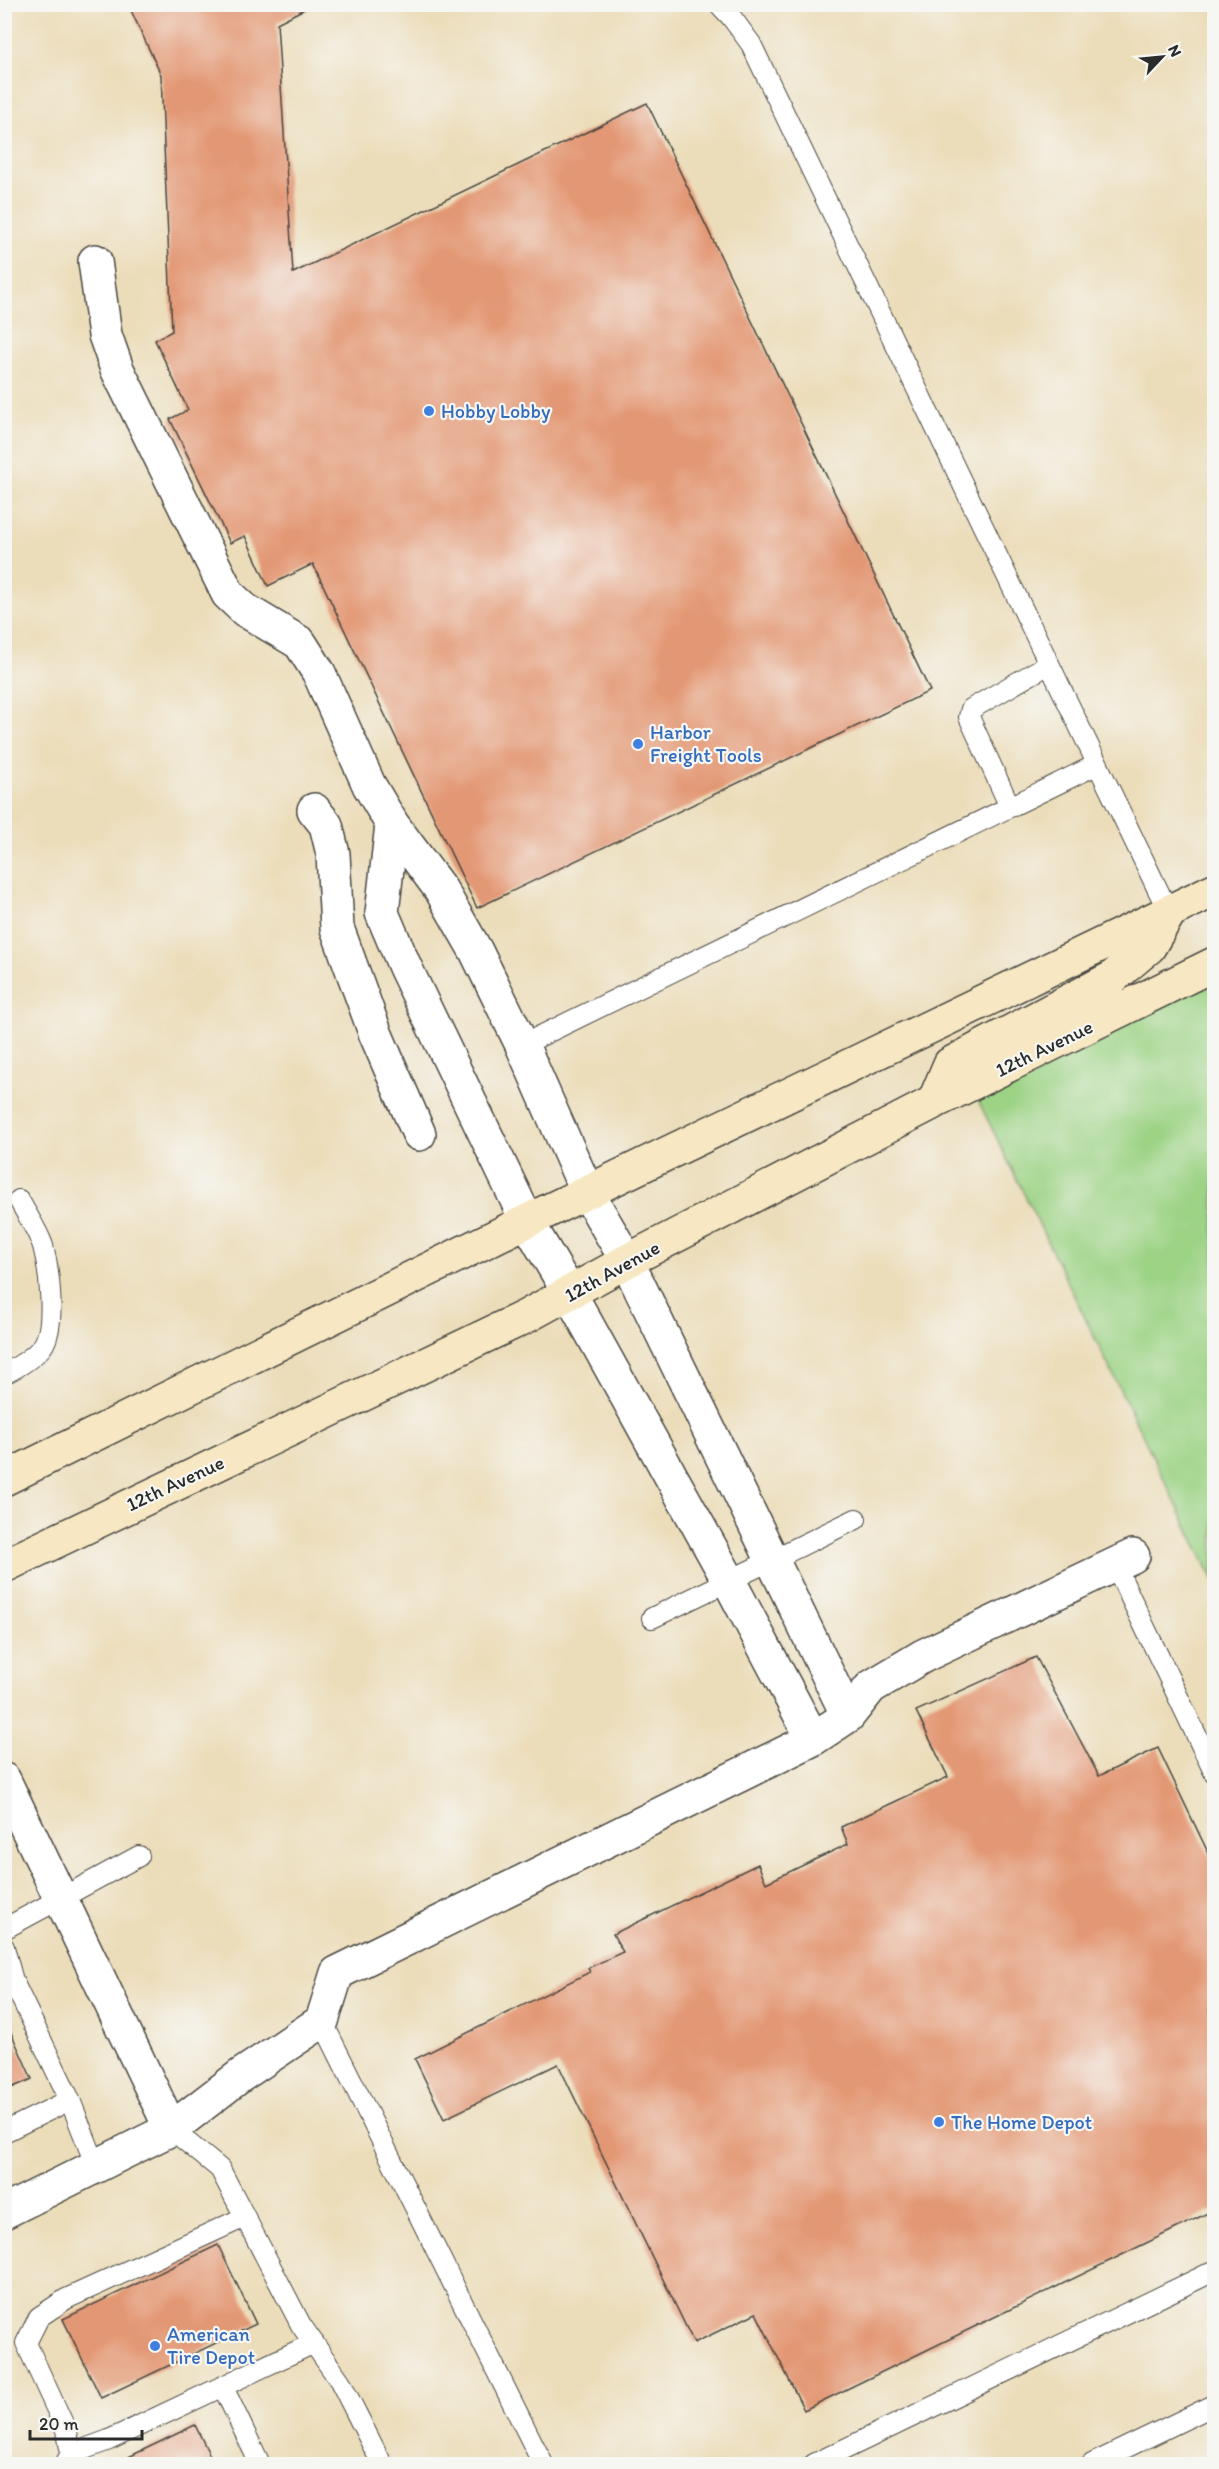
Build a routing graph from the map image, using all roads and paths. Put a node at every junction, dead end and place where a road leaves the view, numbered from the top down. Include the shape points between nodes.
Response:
1 (719, 4) edge
2 (95, 261) dead end
3 (1049, 664) junction
4 (1098, 764) junction
5 (1010, 807) junction
6 (314, 810) dead end
7 (392, 824) junction
8 (1215, 890) edge
9 (1169, 913) junction
10 (1215, 964) edge
11 (522, 1045) junction
12 (934, 1102) junction
13 (419, 1134) dead end
14 (587, 1192) junction
15 (19, 1200) dead end
16 (527, 1221) junction
17 (627, 1261) junction
18 (570, 1294) junction
19 (4, 1374) edge
20 (4, 1479) edge
21 (856, 1518) dead end
22 (771, 1560) junction
23 (1124, 1561) joint
24 (4, 1566) edge
25 (729, 1581) junction
26 (652, 1618) dead end
27 (848, 1716) junction
28 (813, 1739) junction
29 (1215, 1772) edge
30 (4, 1780) edge
31 (139, 1856) dead end
32 (62, 1898) junction
33 (4, 1929) edge
34 (4, 1947) edge
35 (9, 1983) edge
36 (322, 2021) junction
37 (70, 2100) junction
38 (171, 2129) junction
39 (4, 2132) edge
40 (96, 2166) junction
41 (4, 2212) edge
42 (245, 2217) junction
43 (1215, 2271) edge
44 (314, 2343) junction
45 (223, 2387) junction
46 (1215, 2405) edge
47 (68, 2459) edge
48 (260, 2464) edge
49 (382, 2464) edge
50 (543, 2464) edge
51 (814, 2464) edge
52 (1092, 2464) edge

1 - 3 lane via 751,44
2 - 7 street via 105,336 117,369 228,594 245,610 300,643 319,673 369,785
3 - 4 lane
3 - 5 lane via 971,709 969,717
4 - 5 lane
4 - 9 lane
5 - 11 lane
6 - 13 street via 326,825 333,854 337,928 376,1035
7 - 11 street via 441,890
7 - 16 street via 382,913
8 - 9 main road
9 - 12 main road via 1149,947 1112,978 950,1064
9 - 14 main road
10 - 12 main road, 12th Avenue
11 - 14 street
12 - 17 main road, 12th Avenue
14 - 16 main road
14 - 17 street
15 - 19 lane via 42,1244 50,1281 50,1319 44,1345
16 - 18 street
16 - 20 main road
17 - 18 main road, 12th Avenue
17 - 22 street
18 - 24 main road, 12th Avenue
18 - 25 street
21 - 22 lane
22 - 25 lane
22 - 27 street
23 - 27 street via 924,1656 871,1687
23 - 29 lane
25 - 26 lane
25 - 28 street
27 - 28 street
28 - 36 street via 337,1973
30 - 32 street
31 - 32 lane
32 - 33 lane
32 - 38 street
34 - 35 lane
35 - 37 lane
36 - 38 street
36 - 50 lane
37 - 39 lane
37 - 40 lane
38 - 40 street
38 - 42 lane via 220,2169
40 - 41 street
42 - 44 lane
42 - 47 lane via 66,2300 39,2317 26,2343 67,2432
43 - 51 lane
44 - 45 lane
44 - 49 lane via 340,2381
45 - 47 lane
45 - 48 lane
46 - 52 lane

